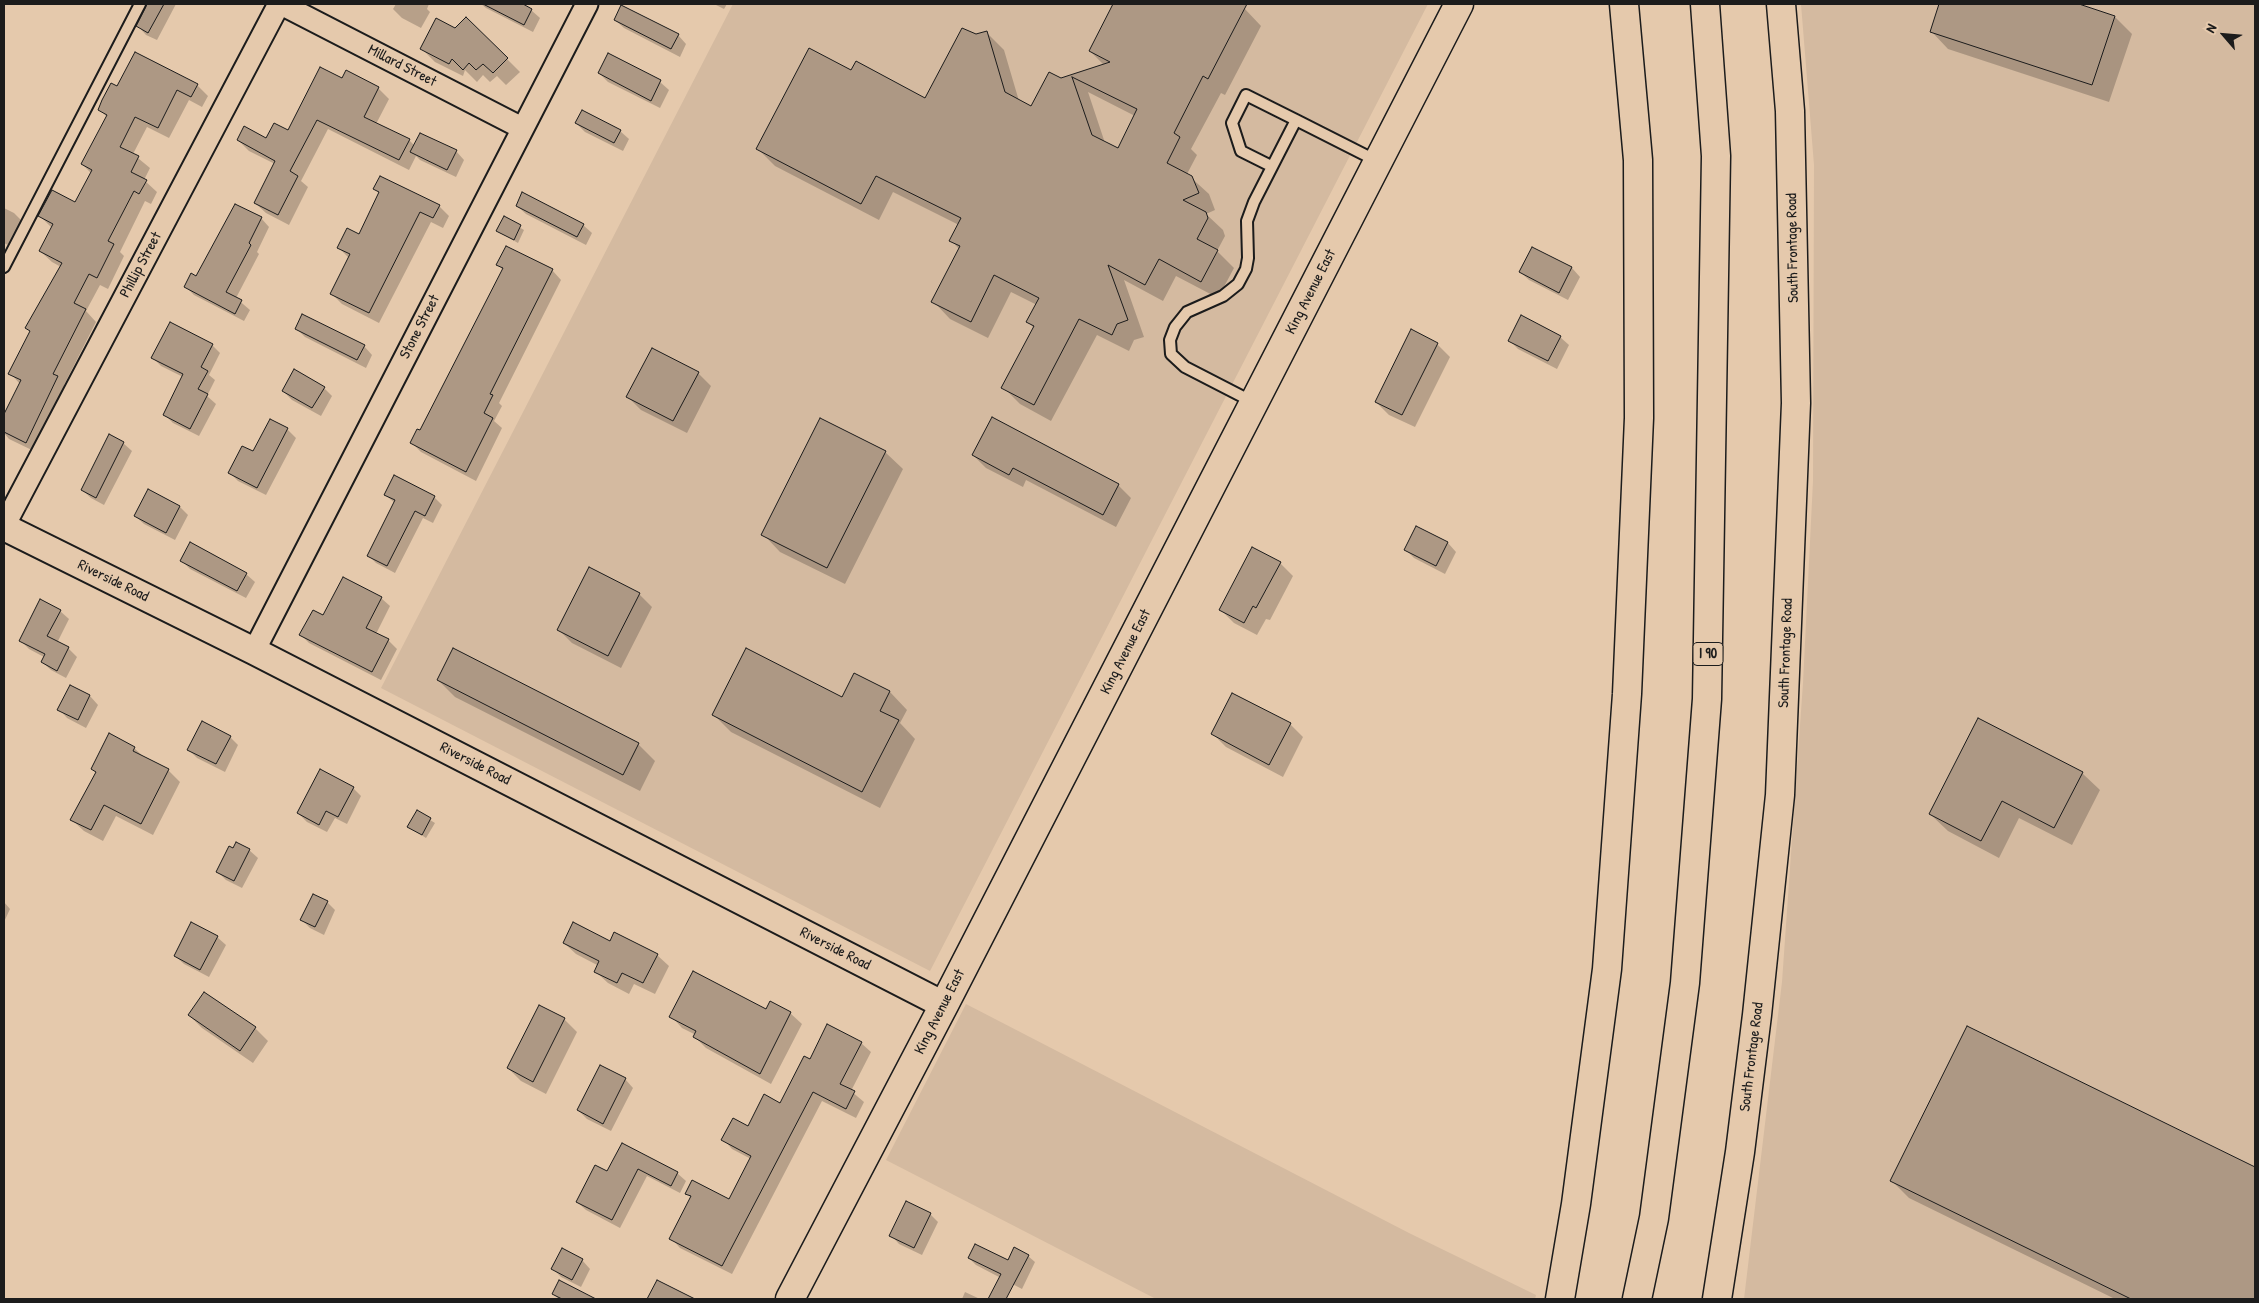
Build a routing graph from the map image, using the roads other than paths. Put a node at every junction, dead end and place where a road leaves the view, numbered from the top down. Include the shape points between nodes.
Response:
1 (140, 4) edge
2 (280, 4) edge
3 (586, 4) edge
4 (1459, 4) edge
5 (1624, 4) edge
6 (1705, 4) edge
7 (1780, 4) edge
8 (1296, 120) junction
9 (522, 128) junction
10 (1378, 161) junction
11 (1271, 166) junction
12 (4, 267) edge
13 (1254, 403) junction
14 (4, 527) edge
15 (254, 651) junction
16 (944, 1005) junction
17 (790, 1299) edge
18 (1560, 1299) edge
19 (1637, 1299) edge
20 (1717, 1299) edge

1 - 12 lane
2 - 9 street, Millard Street
2 - 14 street, Phillip Street
3 - 9 street, Stone Street
4 - 10 main road, King Avenue East
5 - 18 main road via 1638,160 1639,408 1627,694 1607,969
6 - 19 main road, I 90 via 1716,156 1707,699 1685,983 1654,1218
7 - 20 main road, South Frontage Road via 1790,110 1796,404 1780,794 1740,1152
8 - 10 lane
8 - 11 lane
8 - 11 lane via 1246,95 1232,123 1241,151
9 - 15 street, Stone Street
10 - 13 main road, King Avenue East
11 - 13 lane via 1247,221 1248,258 1238,284 1223,296 1187,312 1170,340 1171,354 1185,367
13 - 16 main road, King Avenue East
14 - 15 street, Riverside Road
15 - 16 street, Riverside Road
16 - 17 main road, King Avenue East

